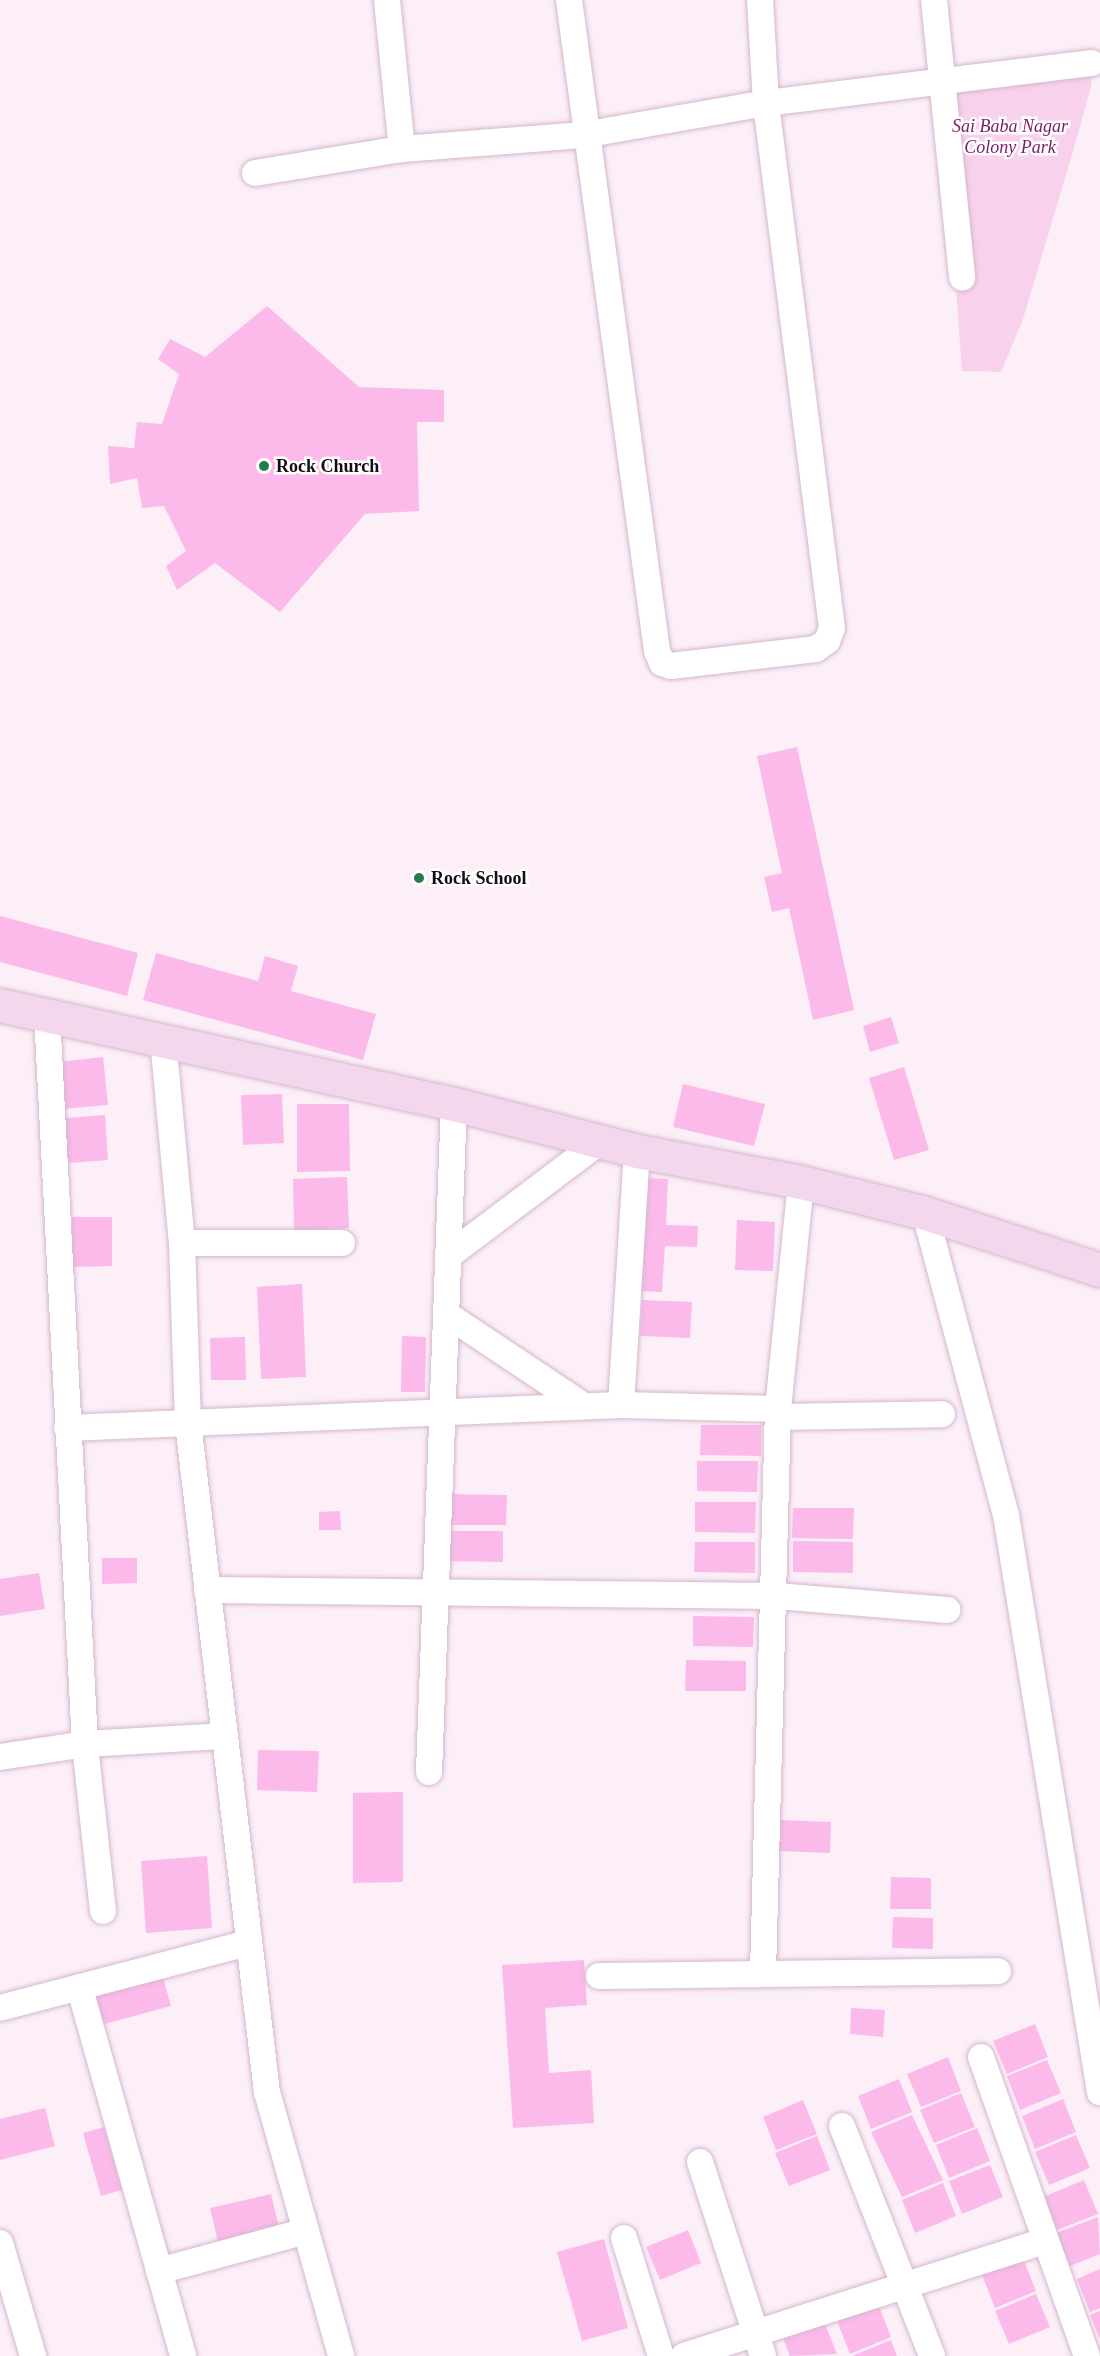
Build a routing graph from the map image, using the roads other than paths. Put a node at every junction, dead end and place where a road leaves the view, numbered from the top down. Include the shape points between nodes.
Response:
1 (387, 0) edge
2 (569, 0) edge
3 (760, 0) edge
4 (934, 0) edge
5 (1092, 63) dead end
6 (940, 80) junction
7 (766, 103) junction
8 (584, 135) junction
9 (402, 149) junction
10 (255, 173) dead end
11 (962, 278) dead end
12 (0, 1005) edge
13 (46, 1015) junction
14 (163, 1039) junction
15 (454, 1104) junction
16 (603, 1139) junction
17 (637, 1151) junction
18 (801, 1182) junction
19 (925, 1213) junction
20 (182, 1243) junction
21 (342, 1243) dead end
22 (448, 1256) junction
23 (1100, 1270) edge
24 (446, 1314) junction
25 (621, 1405) junction
26 (584, 1406) junction
27 (442, 1411) junction
28 (778, 1413) junction
29 (942, 1414) dead end
30 (188, 1423) junction
31 (67, 1428) junction
32 (207, 1590) junction
33 (433, 1593) junction
34 (777, 1596) junction
35 (947, 1610) dead end
36 (222, 1736) junction
37 (85, 1744) junction
38 (0, 1756) edge
39 (429, 1772) dead end
40 (103, 1911) dead end
41 (248, 1943) junction
42 (998, 1971) dead end
43 (763, 1973) junction
44 (599, 1976) dead end
45 (80, 1989) junction
46 (0, 2008) edge
47 (981, 2057) dead end
48 (1100, 2092) edge
49 (842, 2126) dead end
50 (700, 2162) dead end
51 (306, 2231) junction
52 (624, 2238) dead end
53 (1044, 2241) junction
54 (0, 2243) edge
55 (159, 2271) junction
56 (905, 2286) junction
57 (760, 2345) edge
58 (33, 2356) edge
59 (183, 2356) edge
60 (341, 2356) edge
61 (661, 2356) edge
62 (684, 2356) edge
63 (932, 2356) edge
64 (1087, 2356) edge

1 - 9 street
2 - 8 street
3 - 7 street
4 - 6 street
5 - 6 street
6 - 7 street
6 - 11 street
7 - 8 street
7 - 8 street via 832,628 827,641 816,649 671,666 662,663
8 - 9 street
9 - 10 street
12 - 13 street
13 - 14 street
13 - 31 street
14 - 15 street
14 - 20 street
15 - 16 street
15 - 22 street
16 - 17 street
16 - 22 street
17 - 18 street
17 - 25 street
18 - 19 street
18 - 28 street
19 - 23 street
19 - 48 street via 1006,1515
20 - 21 street
20 - 30 street
22 - 24 street
24 - 26 street
24 - 27 street
25 - 26 street
25 - 28 street
26 - 27 street
27 - 30 street
27 - 33 street
28 - 29 street
28 - 34 street
30 - 31 street
30 - 32 street
31 - 37 street
32 - 33 street
32 - 36 street
33 - 34 street
33 - 39 street
34 - 35 street
34 - 43 street
36 - 37 street
36 - 41 street
37 - 38 street
37 - 40 street
41 - 45 street
41 - 51 street via 267,2092
42 - 43 street
43 - 44 street
45 - 46 street
45 - 55 street
47 - 53 street
49 - 56 street
50 - 57 street
51 - 55 street
51 - 60 street
52 - 61 street
53 - 56 street
53 - 64 street
54 - 58 street
55 - 59 street
56 - 57 street
56 - 63 street
57 - 62 street

